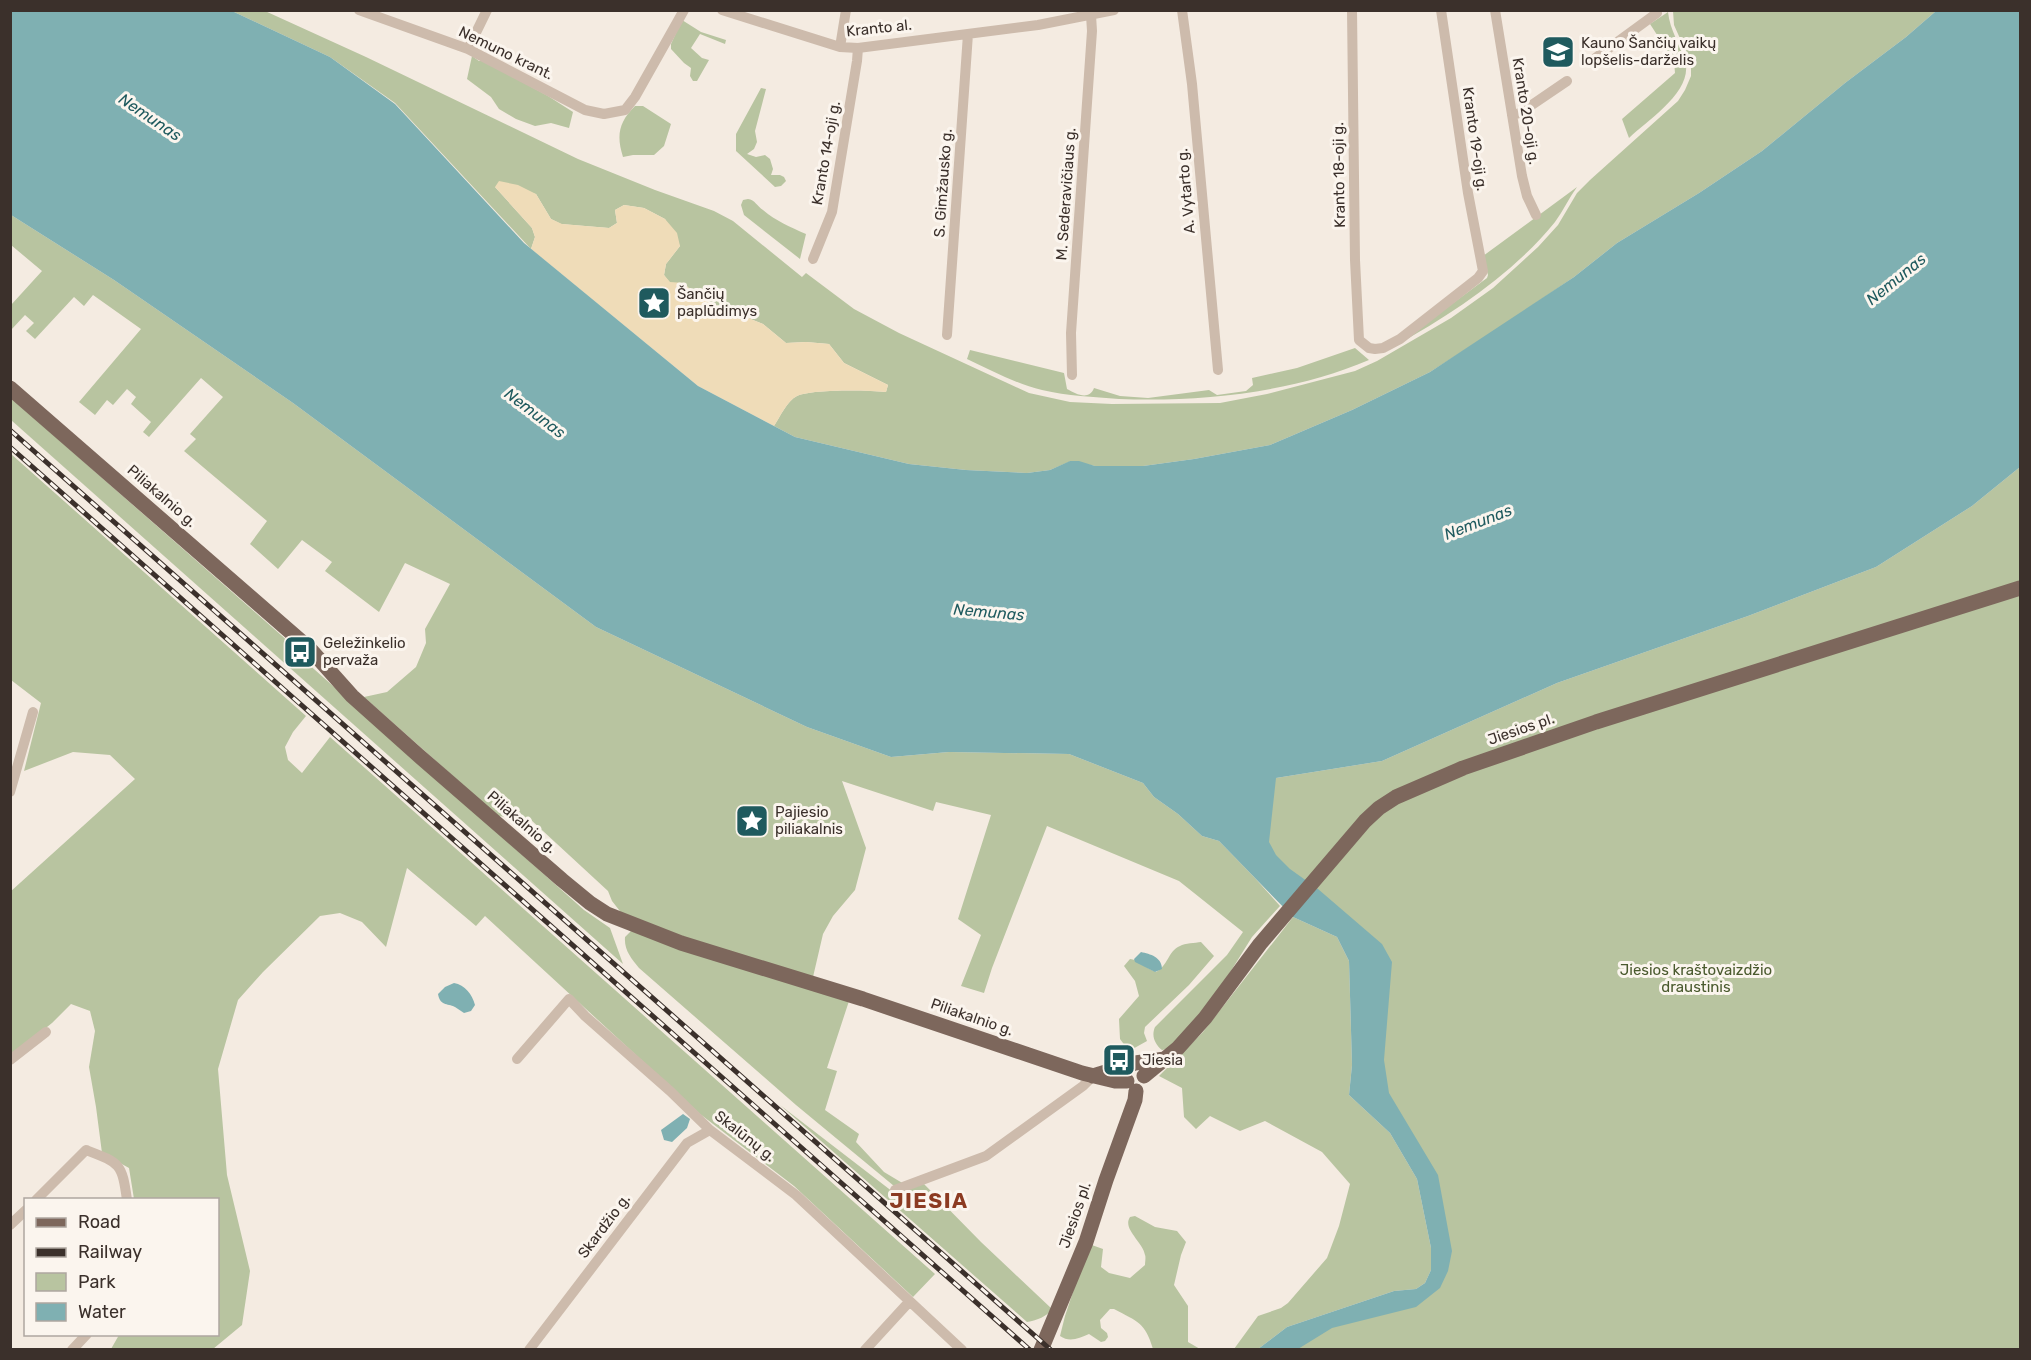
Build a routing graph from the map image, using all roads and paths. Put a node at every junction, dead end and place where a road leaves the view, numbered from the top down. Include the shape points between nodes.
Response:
1 (359, 10) edge
2 (487, 10) edge
3 (684, 10) edge
4 (722, 10) edge
5 (846, 10) edge
6 (1114, 10) edge
7 (1182, 10) edge
8 (1352, 10) edge
9 (1441, 10) edge
10 (1495, 10) edge
11 (1656, 12) edge
12 (1091, 15) junction
13 (968, 34) junction
14 (840, 47) junction
15 (858, 48) junction
16 (468, 49) junction
17 (1594, 59) dead end
18 (1567, 81) dead end
19 (1512, 115) junction
20 (1536, 215) dead end
21 (813, 259) dead end
22 (1483, 271) joint
23 (947, 334) dead end
24 (1218, 370) dead end
25 (1072, 375) dead end
26 (10, 388) edge
27 (2020, 588) edge
28 (33, 712) dead end
29 (10, 792) edge
30 (46, 1032) dead end
31 (517, 1059) dead end
32 (1165, 1059) junction
33 (10, 1060) edge
34 (1093, 1076) junction
35 (1131, 1086) junction
36 (710, 1130) junction
37 (895, 1190) dead end
38 (38, 1198) edge
39 (127, 1198) edge
40 (24, 1212) edge
41 (10, 1225) edge
42 (909, 1302) junction
43 (86, 1336) edge
44 (72, 1350) edge
45 (529, 1350) edge
46 (865, 1350) edge
47 (962, 1350) edge
48 (1041, 1350) edge

1 - 16 street, Nemuno krant.
2 - 16 street
3 - 16 street, Nemuno krant. via 635,97 625,110 604,114 585,110
4 - 14 street, Kranto al.
5 - 14 street
6 - 12 street, Kranto al.
7 - 24 street, A. Vytarto g.
8 - 22 street, Kranto 18-oji g. via 1359,340 1375,349 1400,339
9 - 22 street, Kranto 19-oji g.
10 - 19 street, Kranto 20-oji g.
11 - 17 street
12 - 13 street, Kranto al.
12 - 25 street, M. Sederavičiaus g. via 1071,333
13 - 15 street, Kranto al.
13 - 23 street, S. Gimžausko g.
14 - 15 street, Kranto al.
15 - 21 street, Kranto 14-oji g. via 832,212
18 - 19 street
19 - 20 street, Kranto 20-oji g. via 1522,176
26 - 34 main road, Piliakalnio g. via 302,642 352,696 590,903 621,921 681,943
27 - 32 main road, Jiesios pl. via 1596,722 1430,781 1396,797 1365,821 1260,944 1206,1018
28 - 29 street
30 - 33 street
31 - 36 street, Skalūnų g. via 569,999
32 - 34 main road via 1135,1063
32 - 35 main road, Jiesios pl. via 1144,1076 1142,1089
34 - 35 main road, Piliakalnio g.
34 - 37 street via 986,1156
35 - 48 main road, Jiesios pl. via 1136,1100 1086,1242
36 - 42 street, Skalūnų g. via 796,1195
36 - 45 street, Skardžio g. via 687,1143
38 - 39 street via 86,1150 118,1164
40 - 41 street
42 - 46 street
42 - 47 street, Skalūnų g.
43 - 44 street

